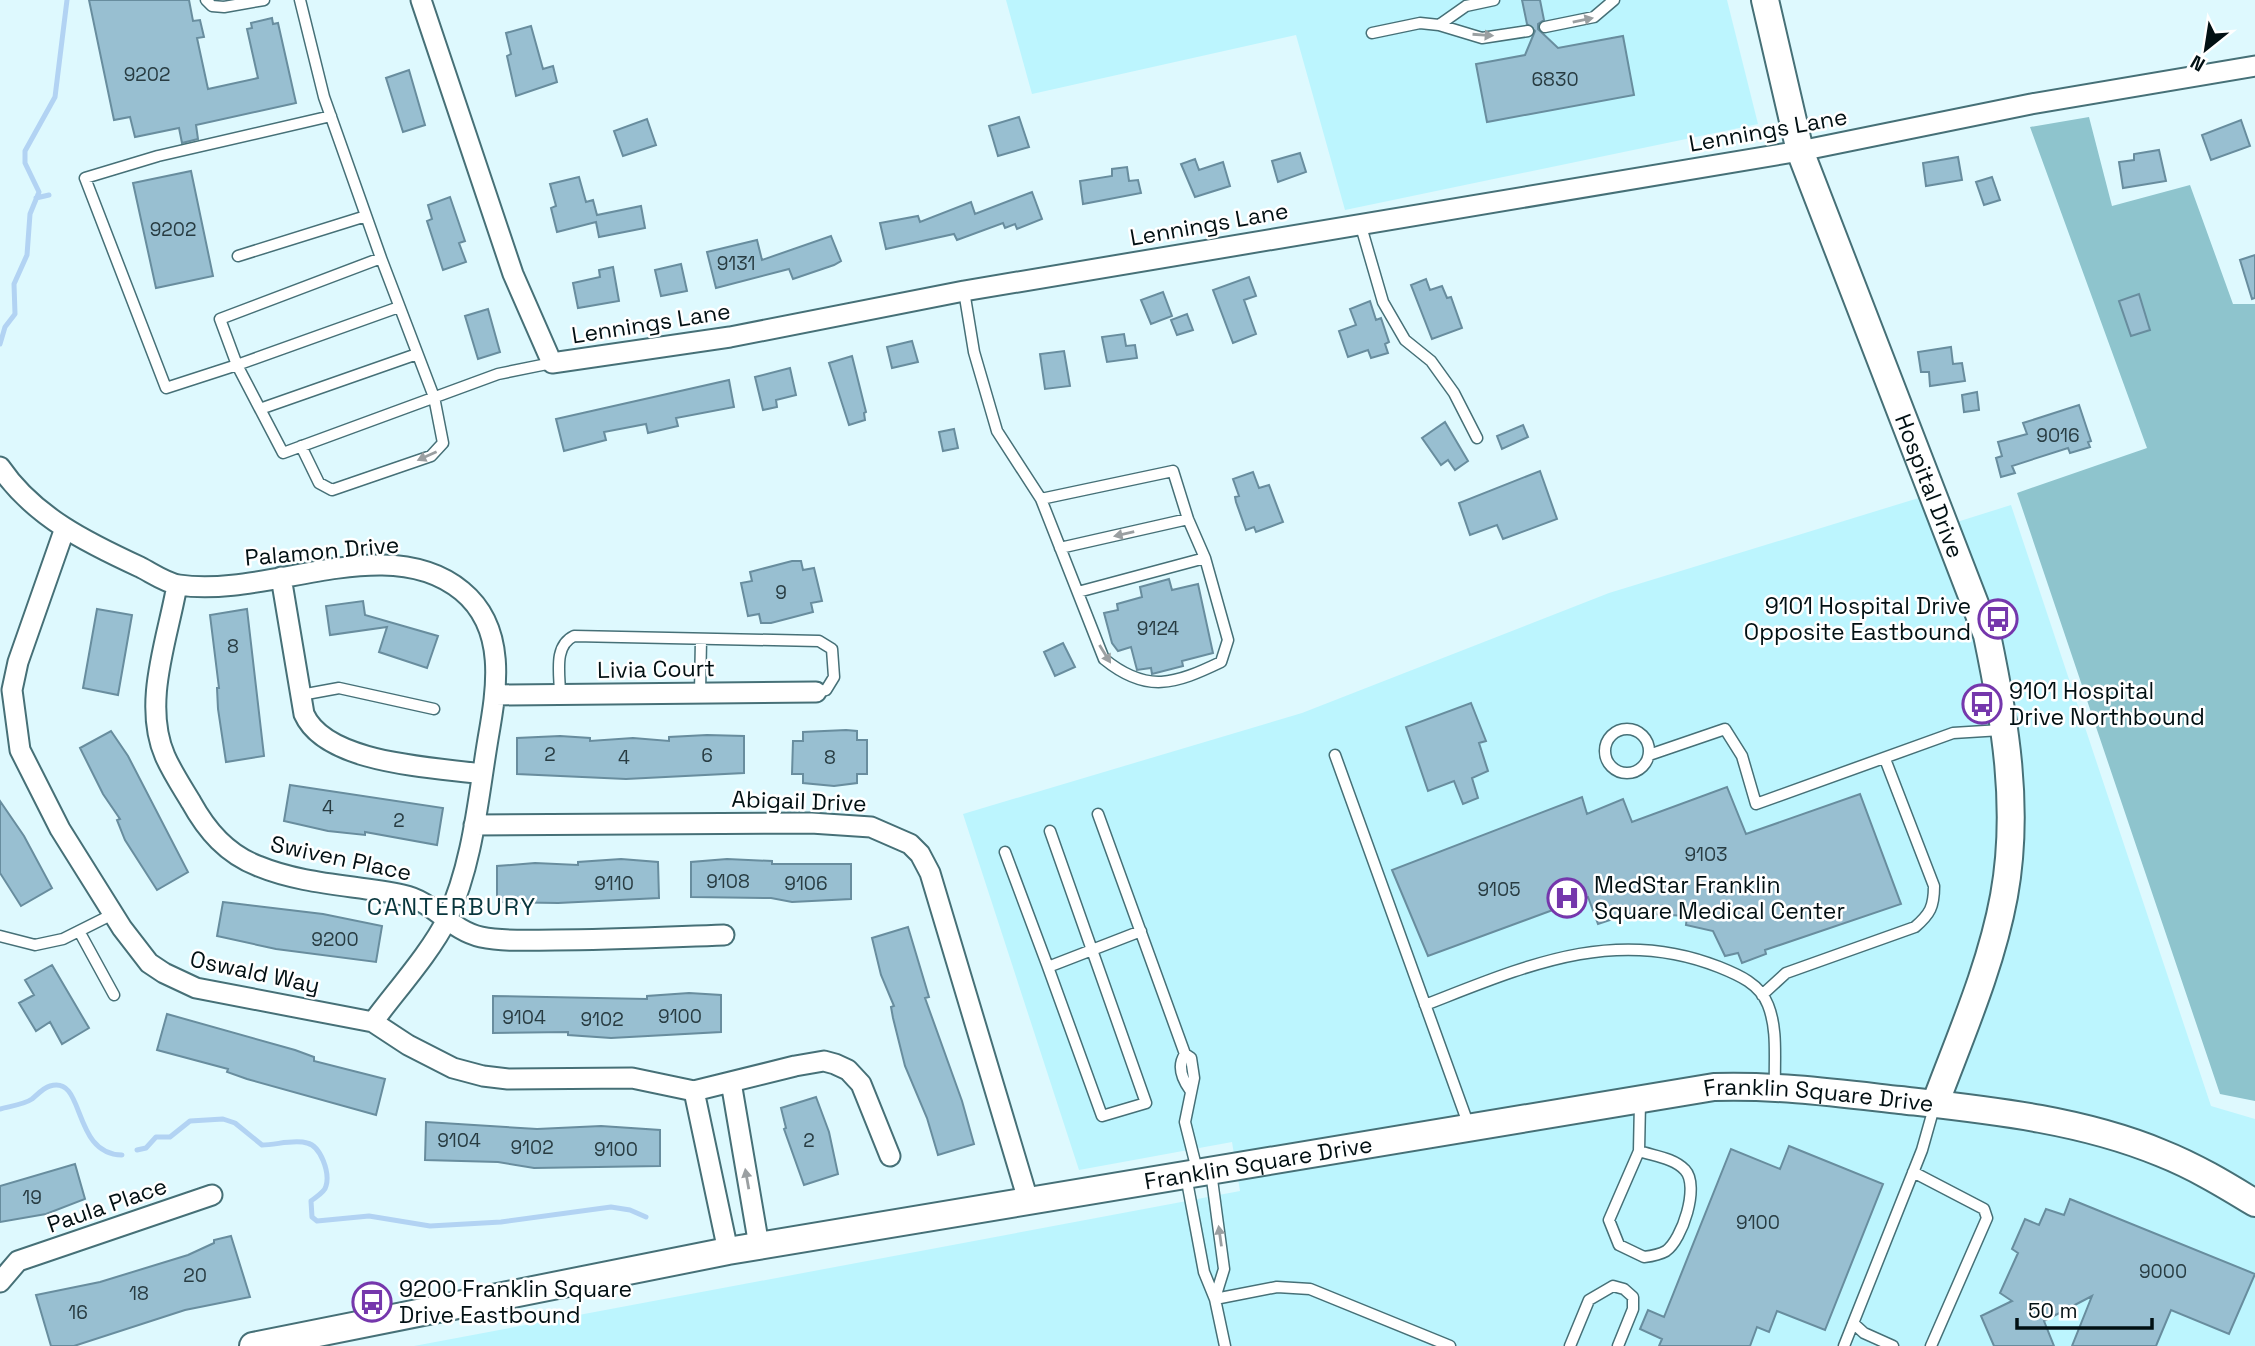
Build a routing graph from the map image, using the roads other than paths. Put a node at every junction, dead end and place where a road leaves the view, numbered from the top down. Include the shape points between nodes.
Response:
1 (206, 0) edge
2 (300, 0) edge
3 (421, 0) edge
4 (1494, 0) edge
5 (1614, 0) edge
6 (1765, 0) edge
7 (257, 1) edge
8 (1439, 24) junction
9 (1545, 27) dead end
10 (1528, 31) dead end
11 (1372, 33) dead end
12 (2255, 66) edge
13 (331, 116) junction
14 (1800, 151) junction
15 (366, 216) junction
16 (1360, 223) junction
17 (239, 256) dead end
18 (381, 258) junction
19 (964, 291) junction
20 (399, 307) junction
21 (417, 354) junction
22 (552, 363) junction
23 (237, 365) junction
24 (434, 397) junction
25 (260, 409) junction
26 (1477, 438) dead end
27 (301, 446) junction
28 (0, 467) edge
29 (1041, 499) junction
30 (1188, 519) junction
31 (65, 528) junction
32 (1060, 548) junction
33 (1205, 558) junction
34 (281, 577) junction
35 (177, 585) junction
36 (1079, 592) junction
37 (701, 639) junction
38 (816, 692) joint
39 (700, 693) junction
40 (301, 695) junction
41 (496, 695) junction
42 (559, 695) junction
43 (434, 709) dead end
44 (2005, 730) junction
45 (1335, 754) dead end
46 (1649, 755) junction
47 (1885, 760) junction
48 (482, 774) junction
49 (1098, 814) dead end
50 (474, 825) junction
51 (1050, 831) dead end
52 (1005, 852) dead end
53 (113, 914) junction
54 (446, 922) junction
55 (79, 931) junction
56 (1141, 931) junction
57 (724, 935) dead end
58 (0, 936) edge
59 (1094, 951) junction
60 (1048, 967) junction
61 (114, 995) dead end
62 (1762, 995) junction
63 (1425, 1005) junction
64 (373, 1022) junction
65 (731, 1082) junction
66 (1775, 1086) junction
67 (694, 1091) junction
68 (1640, 1100) junction
69 (1935, 1104) junction
70 (1470, 1128) junction
71 (1639, 1151) junction
72 (890, 1156) dead end
73 (1913, 1172) junction
74 (1198, 1174) junction
75 (212, 1195) dead end
76 (1028, 1200) junction
77 (2255, 1203) edge
78 (759, 1246) junction
79 (728, 1251) junction
80 (9, 1263) edge
81 (0, 1282) edge
82 (1215, 1299) junction
83 (1853, 1323) junction
84 (256, 1346) edge
85 (1225, 1346) edge
86 (1450, 1346) edge
87 (1570, 1346) edge
88 (1618, 1346) edge
89 (1844, 1346) edge
90 (1893, 1346) edge
91 (1931, 1346) edge

1 - 7 lane via 224,7
2 - 13 lane
3 - 22 street, Lennings Lane via 513,274
4 - 8 lane via 1466,6
9 -> 5 lane via 1594,18
6 - 14 street, Hospital Drive
8 -> 10 lane via 1482,38
8 - 11 lane via 1420,23
12 - 14 street, Lennings Lane via 2031,104
13 - 15 lane
13 - 23 lane via 85,178 166,388
14 - 16 street, Lennings Lane
14 - 44 street, Hospital Drive via 1987,635
15 - 17 lane
15 - 18 lane
16 - 19 street, Lennings Lane
16 - 26 lane via 1383,302 1405,340 1431,361 1454,393
18 - 20 lane
18 - 23 lane via 220,318
19 - 22 street, Lennings Lane via 730,337
19 - 29 lane via 974,352 997,430
20 - 21 lane
20 - 23 lane
21 - 24 lane
21 - 25 lane
22 - 24 lane via 498,374
23 - 25 lane
24 - 27 lane
24 -> 27 lane via 443,443 431,456 332,490 319,482
25 - 27 lane via 283,453
28 - 31 street, Palamon Drive via 22,493
29 - 30 lane via 1173,471
29 - 32 lane
30 -> 32 lane
30 - 33 lane
31 - 35 street, Palamon Drive
31 - 53 street, Oswald Way via 18,662 13,712 30,775
32 - 36 lane
33 - 36 lane
36 -> 33 lane via 1104,659 1123,674 1143,682 1188,678 1221,662 1228,640
34 - 35 street, Palamon Drive
34 - 40 street
34 - 41 street, Palamon Drive via 406,565 442,578 468,597 489,628
35 - 54 street, Swiven Place via 159,672 158,723 165,755 213,837 258,866 300,879 406,895
37 - 38 lane via 819,641 828,645 834,677 826,690
37 - 39 lane
37 - 42 lane via 574,636 564,640 560,649
38 - 39 street, Livia Court
39 - 42 street, Livia Court
40 - 43 lane via 348,689
40 - 48 street via 310,727 341,748
41 - 42 street, Livia Court
41 - 48 street, Palamon Drive
44 - 47 lane via 1953,733
44 - 69 street, Hospital Drive via 2011,819 2004,895
45 - 63 lane
46 - 46 lane via 1642,734 1628,728 1614,731 1606,741 1607,762 1615,770 1637,771
46 - 47 lane via 1726,729 1742,756 1756,804
47 - 62 lane via 1934,886 1929,915 1915,927 1786,973
48 - 50 street, Palamon Drive
49 - 56 lane
50 - 54 street, Palamon Drive via 461,885
50 - 76 street, Abigail Drive via 811,823 871,827 909,844 930,873
51 - 59 lane
52 - 60 lane
53 - 55 lane
53 - 64 street, Oswald Way via 149,963 181,984
54 - 57 street, Swiven Place via 497,939
54 - 64 street, Palamon Drive
55 - 58 lane via 35,945
55 - 61 lane
56 - 59 lane
56 - 74 lane via 1185,1054 1191,1058 1194,1078 1185,1122
59 - 60 lane
59 - 60 lane via 1146,1103 1102,1116
62 - 63 lane via 1740,976 1700,960 1669,951 1626,948 1537,962
62 - 66 lane via 1774,1027
63 - 70 lane
64 - 67 street, Oswald Way via 453,1068 482,1076 632,1079
65 - 67 street, Oswald Way
65 - 72 street, Oswald Way via 824,1061 848,1070 861,1084
78 -> 65 street
66 - 68 street, Franklin Square Drive via 1714,1087
66 - 69 street, Franklin Square Drive
67 - 79 street
68 - 70 street, Franklin Square Drive
68 - 71 lane
69 - 73 lane
69 - 77 street, Franklin Square Drive via 2101,1133 2159,1152
70 - 74 street, Franklin Square Drive
71 - 71 lane via 1685,1171 1693,1194 1672,1245 1644,1257 1619,1245 1609,1220
73 - 83 lane
73 - 91 lane via 1984,1209 1987,1218
74 - 76 street, Franklin Square Drive
74 - 82 lane via 1204,1272
82 -> 74 lane via 1224,1269
75 - 80 street, Paula Place
76 - 78 street, Franklin Square Drive
78 - 79 street, Franklin Square Drive
79 - 84 street, Franklin Square Drive
80 - 81 street, Paula Place
82 - 85 lane
82 - 86 lane via 1278,1287 1310,1289
83 - 89 lane
83 - 90 lane
87 - 88 lane via 1589,1300 1613,1286 1633,1297 1633,1309

